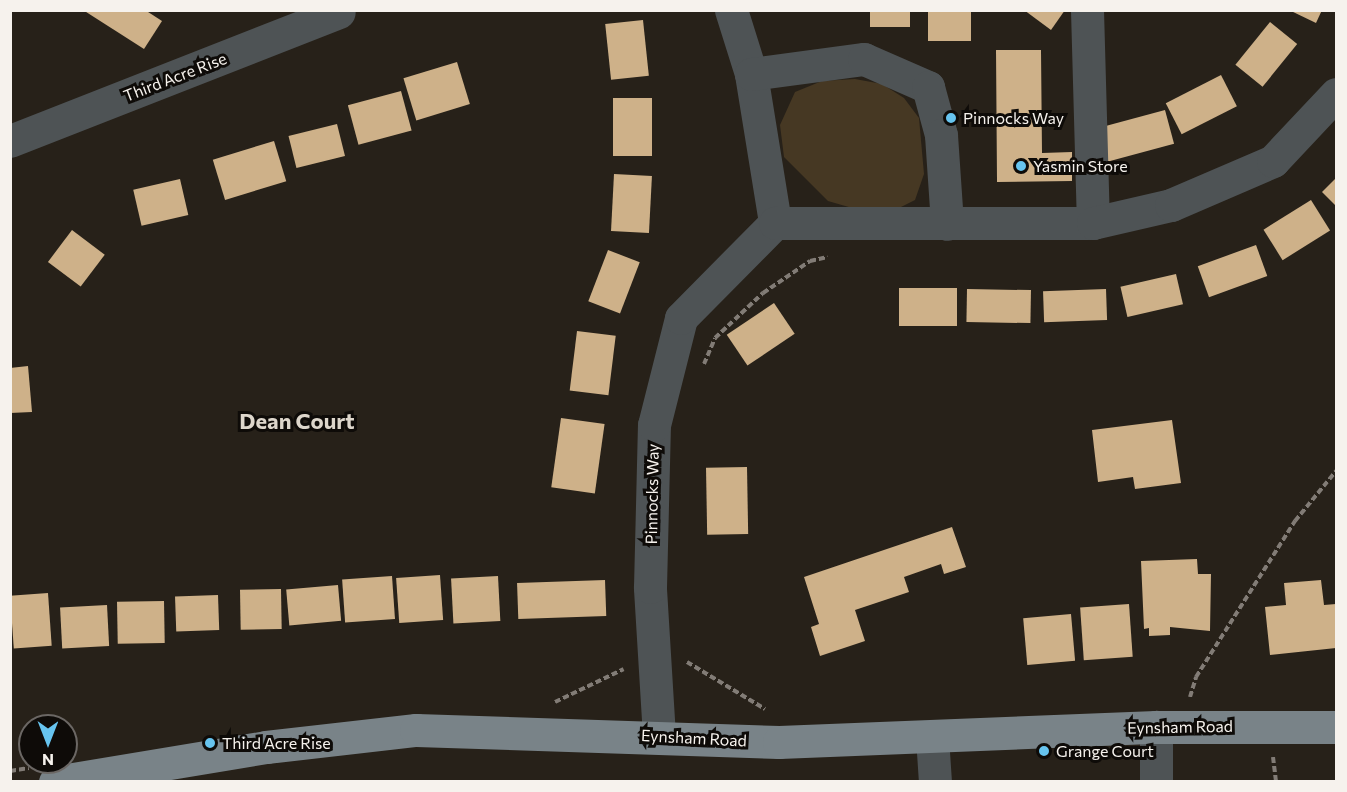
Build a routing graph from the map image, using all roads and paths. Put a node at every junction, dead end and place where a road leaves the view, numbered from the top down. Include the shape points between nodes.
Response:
1 (731, 10) edge
2 (1087, 10) edge
3 (339, 12) dead end
4 (751, 74) junction
5 (1336, 94) edge
6 (10, 141) edge
7 (775, 223) junction
8 (1093, 223) junction
9 (947, 224) junction
10 (839, 254) dead end
11 (702, 368) dead end
12 (1336, 471) edge
13 (686, 650) dead end
14 (776, 716) dead end
15 (1168, 726) junction
16 (1336, 727) edge
17 (659, 735) junction
18 (932, 736) junction
19 (55, 782) edge
20 (935, 782) edge
21 (1156, 782) edge

1 - 4 street
2 - 8 street
3 - 6 street, Third Acre Rise
4 - 7 street
4 - 9 street via 864,59 928,87 941,135
5 - 8 street via 1273,161 1171,205
7 - 9 street
7 - 17 street, Pinnocks Way via 681,318 654,425 650,586
8 - 9 street
10 - 11 path via 810,261 763,294 715,338
12 - 15 path via 1295,521
13 - 14 path via 686,662
15 - 16 main road, Eynsham Road
15 - 18 main road, Eynsham Road
15 - 21 street
17 - 18 main road, Eynsham Road via 779,742
17 - 19 main road, Eynsham Road via 416,730 266,747
18 - 20 street

